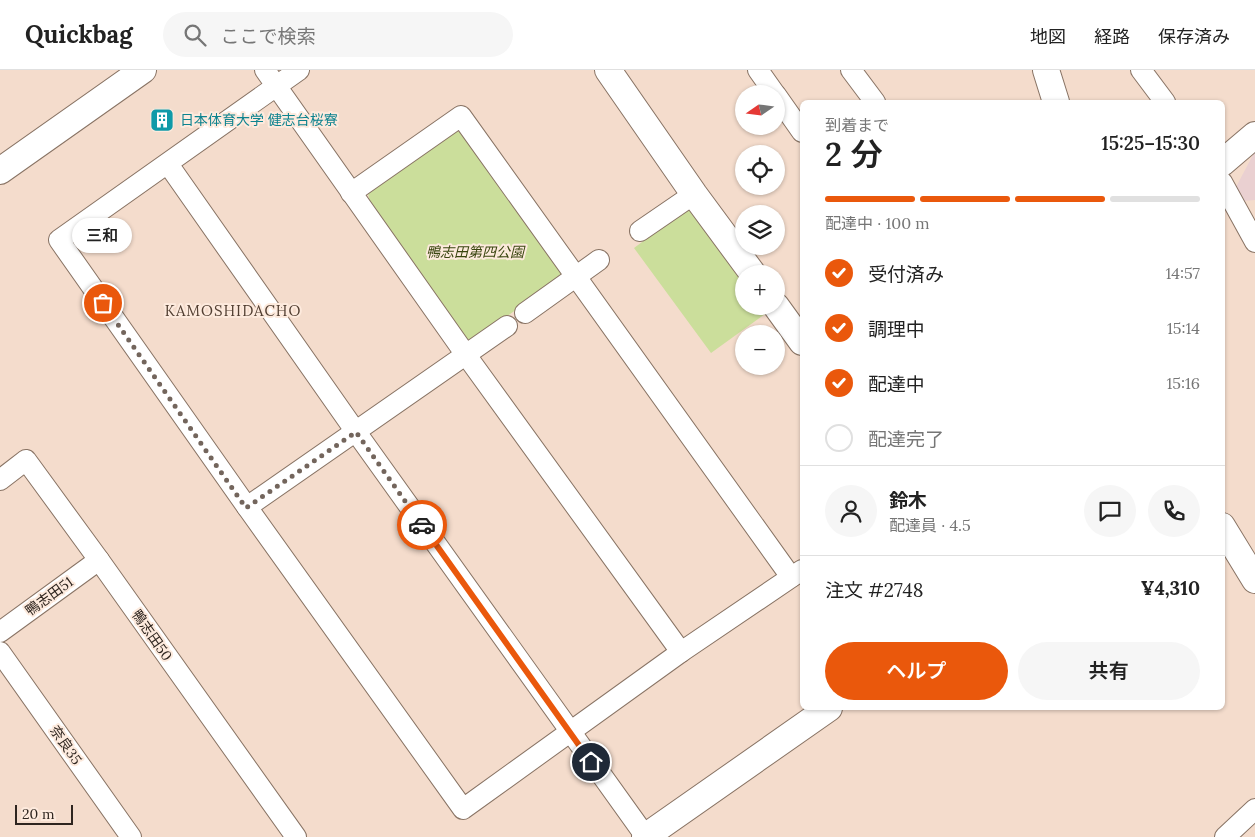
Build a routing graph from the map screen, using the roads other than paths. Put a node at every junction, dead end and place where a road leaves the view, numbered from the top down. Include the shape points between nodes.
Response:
1 (143, 70) edge
2 (299, 70) edge
3 (608, 70) edge
4 (758, 70) edge
5 (851, 70) edge
6 (1046, 70) edge
7 (1141, 70) edge
8 (271, 78) edge
9 (769, 85) edge
10 (873, 100) edge
11 (1055, 100) edge
12 (1164, 100) edge
13 (785, 108) edge
14 (800, 129) edge
15 (1255, 135) edge
16 (1225, 160) edge
17 (168, 164) junction
18 (0, 171) edge
19 (1225, 187) edge
20 (351, 193) junction
21 (694, 194) junction
22 (640, 232) dead end
23 (1255, 242) edge
24 (599, 260) dead end
25 (746, 265) edge
26 (576, 276) junction
27 (525, 312) dead end
28 (782, 315) edge
29 (507, 326) dead end
30 (800, 339) edge
31 (466, 355) junction
32 (356, 432) junction
33 (0, 480) edge
34 (246, 508) junction
35 (1225, 532) edge
36 (99, 560) junction
37 (797, 573) edge
38 (1255, 580) edge
39 (0, 632) edge
40 (0, 652) edge
41 (681, 652) junction
42 (826, 710) edge
43 (570, 732) junction
44 (1255, 809) edge
45 (131, 837) edge
46 (296, 837) edge
47 (645, 837) edge
48 (1224, 837) edge

1 - 18 street
2 - 8 street
3 - 21 street
4 - 9 street
5 - 10 street
6 - 11 street
7 - 12 street
8 - 17 street
8 - 20 street
13 - 14 street
15 - 16 street
17 - 32 street
17 - 34 street via 59,240
19 - 23 street
20 - 26 street via 461,116
20 - 31 street
21 - 22 street
21 - 25 street
24 - 26 street
26 - 27 street
26 - 37 street
28 - 30 street
29 - 31 street
31 - 32 street
31 - 41 street
32 - 34 street
32 - 43 street
33 - 36 street, 鴨志田50 via 26,460
34 - 43 street via 463,809
35 - 38 street
36 - 39 street, 鴨志田51
36 - 46 street, 鴨志田50
37 - 41 street
40 - 45 street, 奈良35
41 - 43 street
42 - 47 street
43 - 47 street
44 - 48 street

